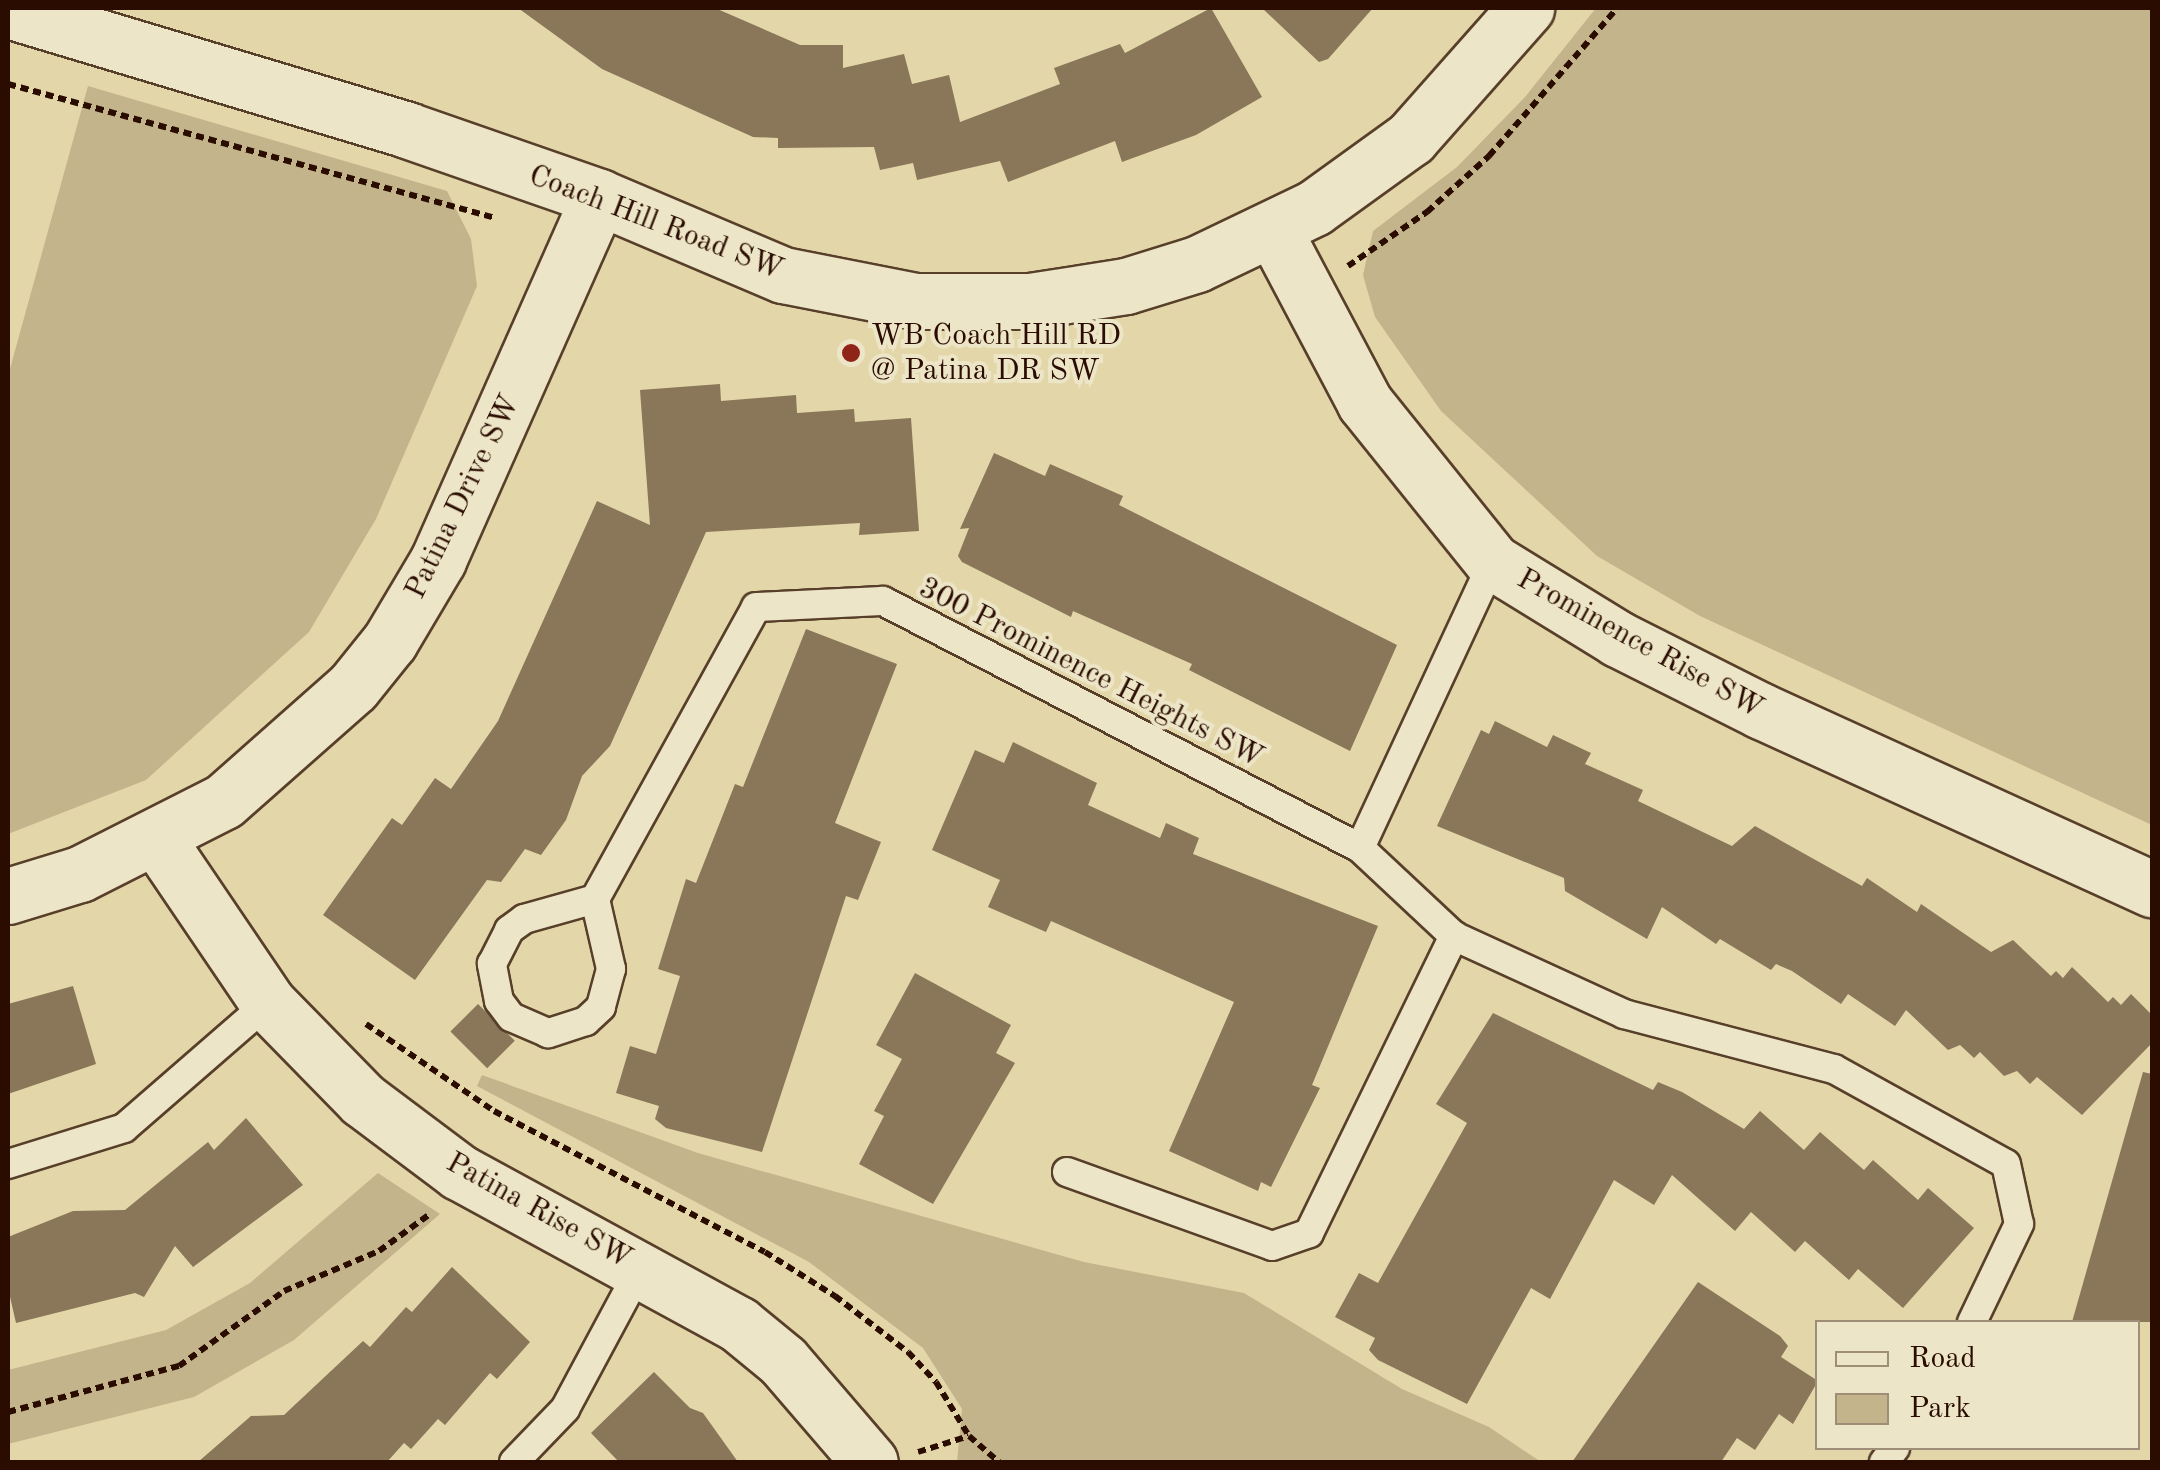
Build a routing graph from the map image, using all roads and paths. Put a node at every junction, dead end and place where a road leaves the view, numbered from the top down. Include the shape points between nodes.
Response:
1 (1526, 8) edge
2 (1617, 8) edge
3 (8, 10) edge
4 (8, 84) edge
5 (600, 197) junction
6 (508, 215) dead end
7 (1274, 231) junction
8 (1302, 289) junction
9 (1493, 562) junction
10 (158, 839) junction
11 (1360, 848) junction
12 (2152, 889) edge
13 (8, 896) edge
14 (596, 899) junction
15 (1454, 936) junction
16 (268, 1003) junction
17 (355, 1016) dead end
18 (494, 1110) junction
19 (8, 1164) edge
20 (460, 1172) junction
21 (1067, 1172) dead end
22 (641, 1267) junction
23 (1973, 1320) edge
24 (8, 1412) edge
25 (968, 1436) junction
26 (887, 1460) edge
27 (514, 1462) edge
28 (999, 1462) edge

1 - 7 street, Coach Hill Road SW via 1412,138
2 - 8 path via 1489,156 1428,212 1372,254
3 - 5 street, Coach Hill Road SW via 408,130
4 - 6 path via 490,219
5 - 7 street, Coach Hill Road SW via 783,274 915,301 1030,301 1109,289 1227,254
5 - 10 street, Patina Drive SW via 438,560 390,641 279,758 224,801
7 - 8 street, Prominence Rise SW
8 - 9 street, Prominence Rise SW via 1365,403
9 - 11 lane
9 - 12 street, Prominence Rise SW via 1618,639 1760,711
10 - 13 street, Patina Drive SW via 80,874
10 - 16 street, Patina Rise SW
11 - 14 lane, 300 Prominence Heights SW via 883,602 756,607
11 - 15 lane
14 - 14 lane via 524,919 509,930 492,964 498,1001 511,1017 548,1032 577,1026 600,1007 611,969
15 - 21 lane via 1309,1232 1272,1246
15 - 23 lane via 1624,1014 1834,1070 2006,1164 2020,1224
16 - 19 lane via 124,1128
16 - 20 street, Patina Rise SW via 350,1089
17 - 18 path
18 - 20 path
18 - 25 path via 836,1296 908,1352 936,1382
20 - 22 street, Patina Rise SW
20 - 24 path via 409,1232 284,1291 179,1366
22 - 26 street, Patina Rise SW via 764,1344
22 - 27 lane via 565,1409
25 - 26 path
25 - 28 path

